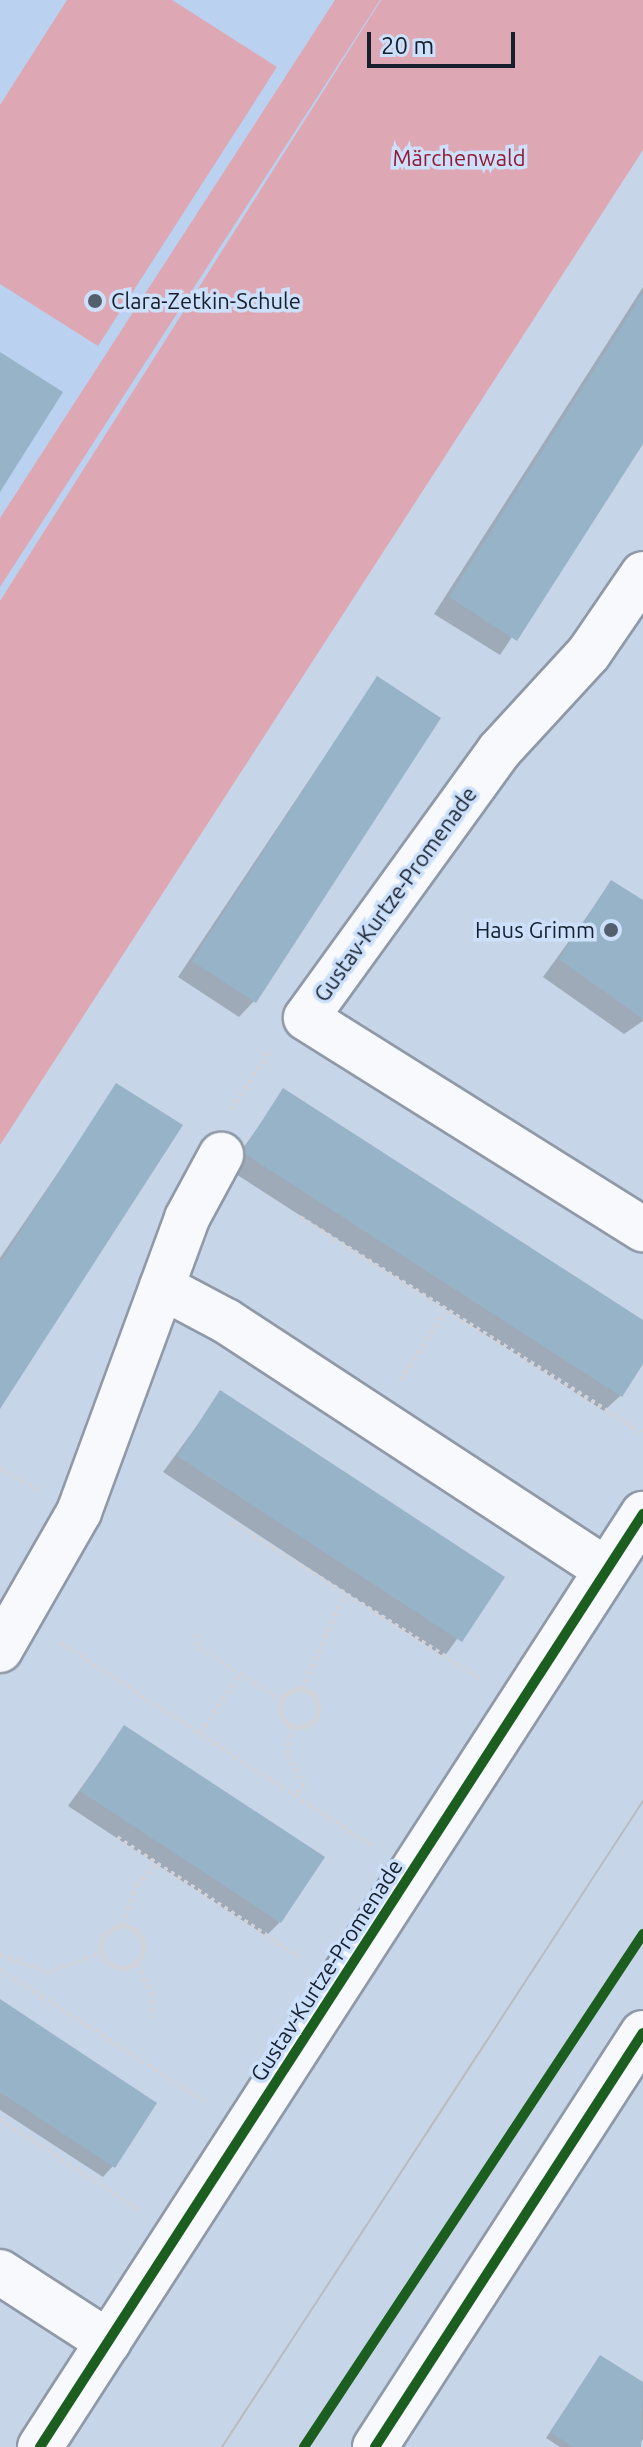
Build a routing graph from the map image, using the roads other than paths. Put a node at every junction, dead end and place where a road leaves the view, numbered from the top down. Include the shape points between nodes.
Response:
1 (643, 574) edge
2 (221, 1155) road end
3 (643, 1229) edge
4 (162, 1287) junction
5 (643, 1514) edge
6 (606, 1570) junction
7 (11, 1634) edge
8 (643, 2033) edge
9 (0, 2272) edge
10 (108, 2342) junction
11 (40, 2447) edge
12 (375, 2447) edge

1 - 3 street, Gustav-Kurtze-Promenade via 589,653 499,751 306,1018
2 - 4 street via 187,1218
4 - 6 street via 374,1416
4 - 7 street via 79,1512
5 - 6 street, Gustav-Kurtze-Promenade
6 - 10 street, Gustav-Kurtze-Promenade
8 - 12 street
9 - 10 street
10 - 11 street, Gustav-Kurtze-Promenade

